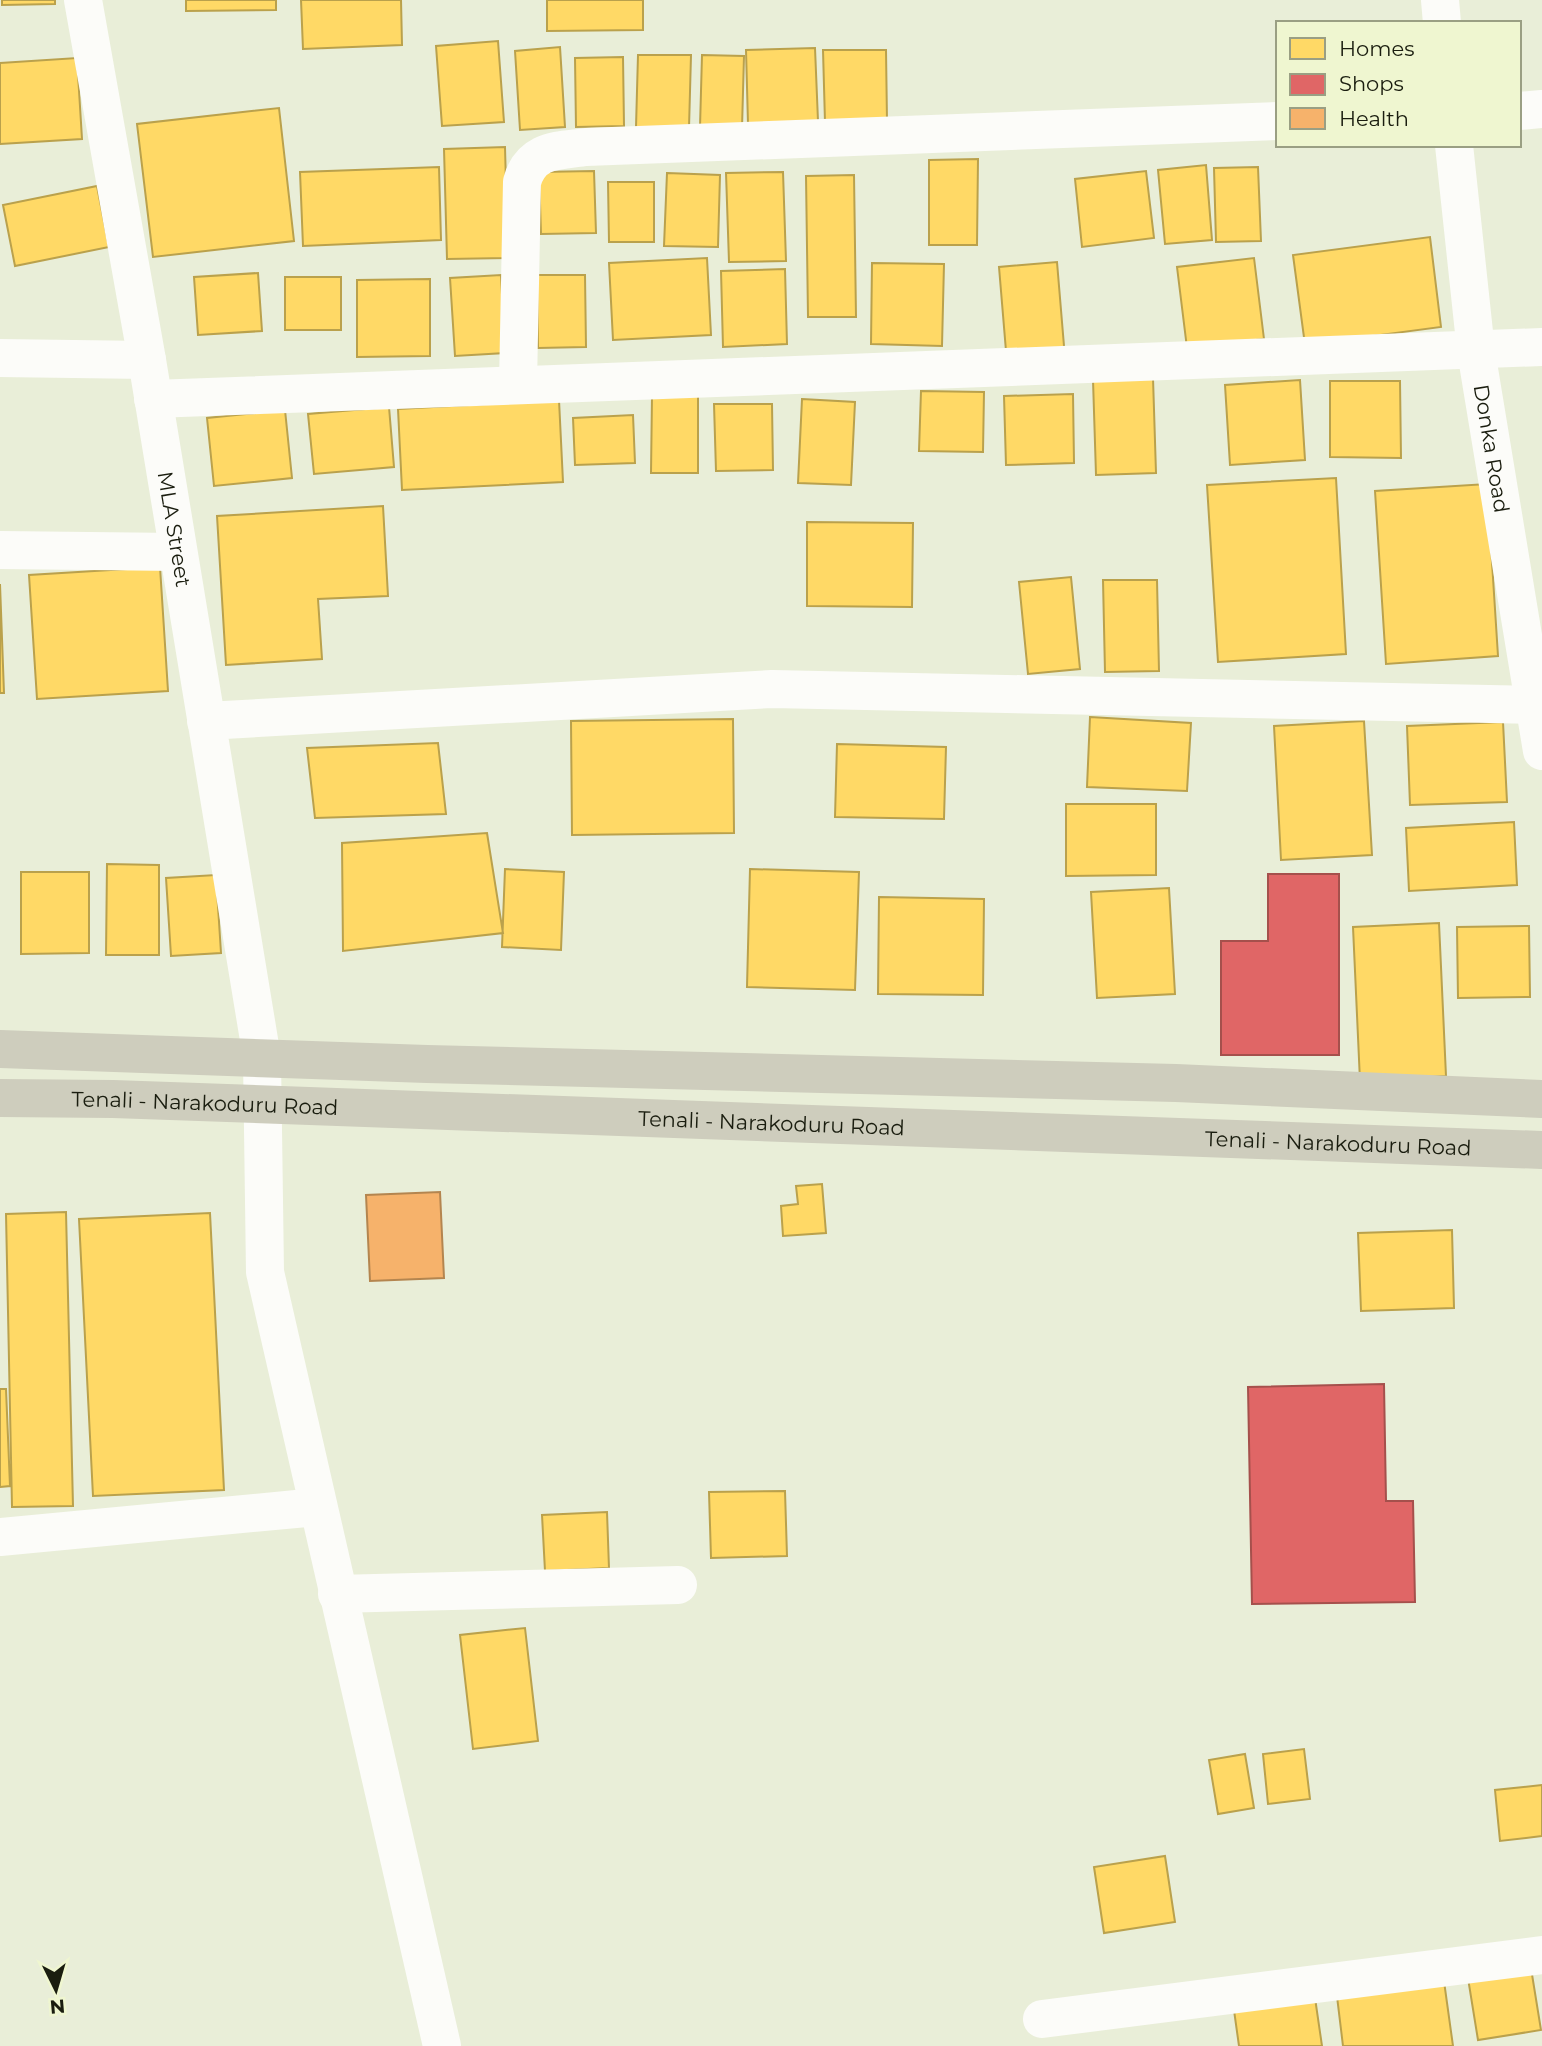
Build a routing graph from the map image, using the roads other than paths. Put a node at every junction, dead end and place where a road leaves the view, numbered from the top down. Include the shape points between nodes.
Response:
1 (83, 0) edge
2 (1440, 0) edge
3 (1442, 21) edge
4 (1542, 109) edge
5 (1521, 111) edge
6 (1276, 121) edge
7 (1454, 147) edge
8 (1542, 347) edge
9 (1476, 351) junction
10 (0, 358) edge
11 (147, 360) junction
12 (518, 384) junction
13 (153, 399) junction
14 (0, 550) edge
15 (178, 552) junction
16 (1528, 587) edge
17 (206, 721) junction
18 (1539, 731) edge
19 (0, 1049) edge
20 (262, 1058) junction
21 (0, 1098) edge
22 (1542, 1100) edge
23 (262, 1104) junction
24 (1542, 1150) edge
25 (317, 1507) junction
26 (0, 1537) edge
27 (678, 1585) dead end
28 (337, 1594) junction
29 (1542, 1955) edge
30 (1042, 2019) dead end
31 (442, 2046) edge

1 - 11 street, MLA Street
2 - 3 street
4 - 5 street
6 - 12 street via 549,152 534,158 522,182
7 - 9 street, Donka Road
8 - 9 street
9 - 12 street
9 - 16 street, Donka Road
10 - 11 street
11 - 13 street, MLA Street
12 - 13 street
13 - 15 street, MLA Street
14 - 15 street
15 - 17 street, MLA Street
16 - 18 street, Donka Road
17 - 18 street via 772,689
17 - 20 street, MLA Street
19 - 20 main road
20 - 22 main road via 1176,1083
20 - 23 street, MLA Street
21 - 23 main road, Tenali - Narakoduru Road
23 - 24 main road, Tenali - Narakoduru Road
23 - 25 street, MLA Street via 265,1272
25 - 26 street
25 - 28 street, MLA Street
27 - 28 street
28 - 31 street, MLA Street
29 - 30 street

